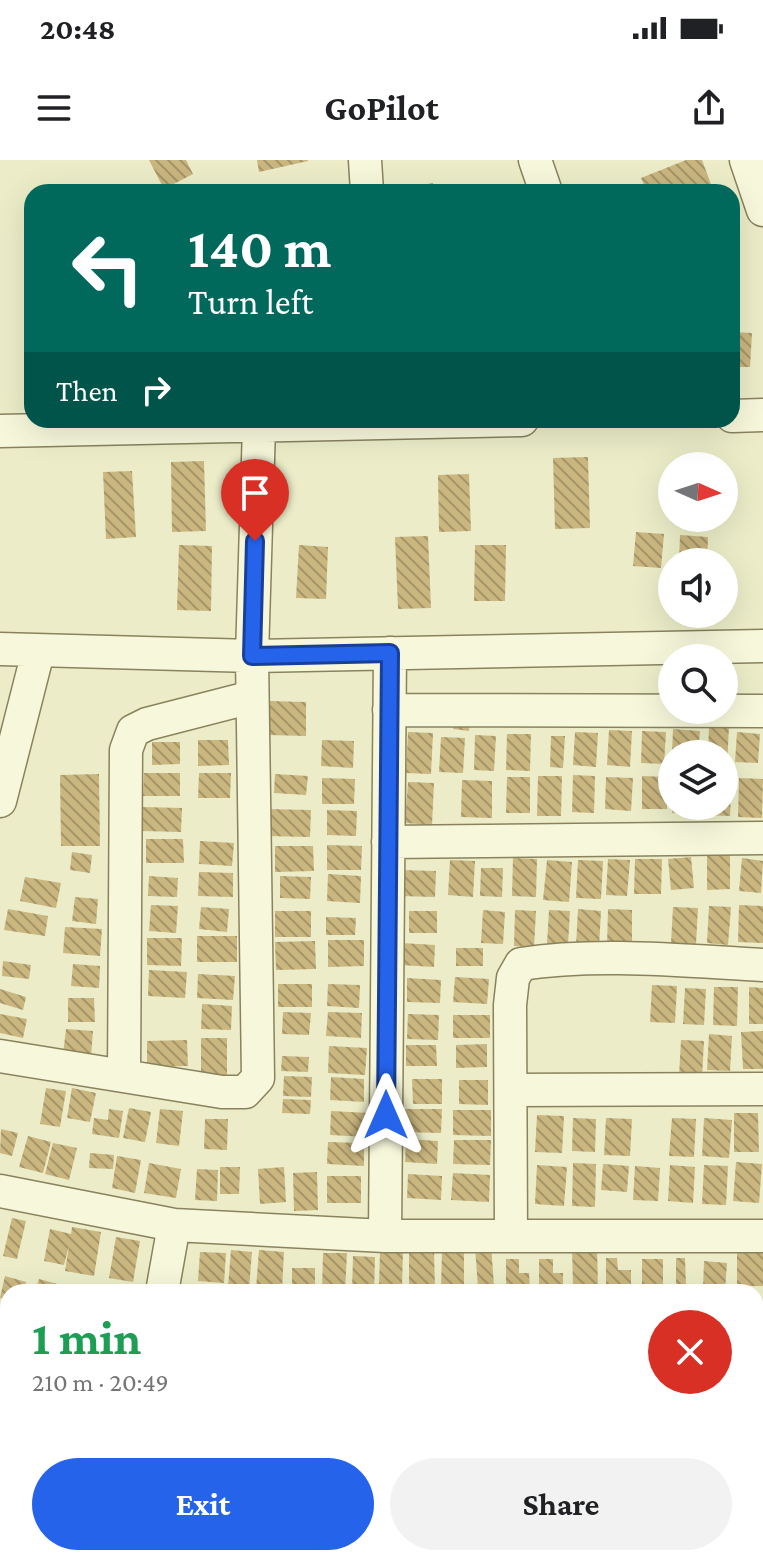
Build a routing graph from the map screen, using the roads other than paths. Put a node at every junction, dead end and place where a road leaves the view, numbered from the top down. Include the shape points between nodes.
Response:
1 (365, 160) edge
2 (535, 160) edge
3 (746, 160) edge
4 (366, 184) edge
5 (543, 184) edge
6 (763, 210) edge
7 (763, 415) edge
8 (740, 416) edge
9 (194, 428) edge
10 (259, 428) edge
11 (0, 431) edge
12 (763, 646) edge
13 (0, 649) edge
14 (38, 652) junction
15 (390, 653) junction
16 (252, 656) junction
17 (252, 697) junction
18 (389, 710) junction
19 (763, 711) edge
20 (0, 801) edge
21 (763, 838) edge
22 (388, 842) junction
23 (763, 965) edge
24 (0, 1056) edge
25 (124, 1076) junction
26 (763, 1089) edge
27 (512, 1090) junction
28 (0, 1191) edge
29 (174, 1225) junction
30 (385, 1236) junction
31 (511, 1236) junction
32 (763, 1236) edge
33 (163, 1284) edge

1 - 4 street
2 - 5 street
3 - 6 street
7 - 8 street
9 - 11 street
10 - 16 street
12 - 15 street
13 - 14 street
14 - 16 street
14 - 20 street
15 - 16 street
15 - 18 street
16 - 17 street
17 - 25 street via 147,724 133,731 126,750
17 - 25 street via 258,1078 245,1092 222,1092
18 - 19 street
18 - 22 street
21 - 22 street
22 - 30 street
23 - 27 street via 662,960 521,964 513,978 510,1005
24 - 25 street
26 - 27 street
27 - 31 street
28 - 29 street
29 - 30 street
29 - 33 street
30 - 31 street
31 - 32 street

